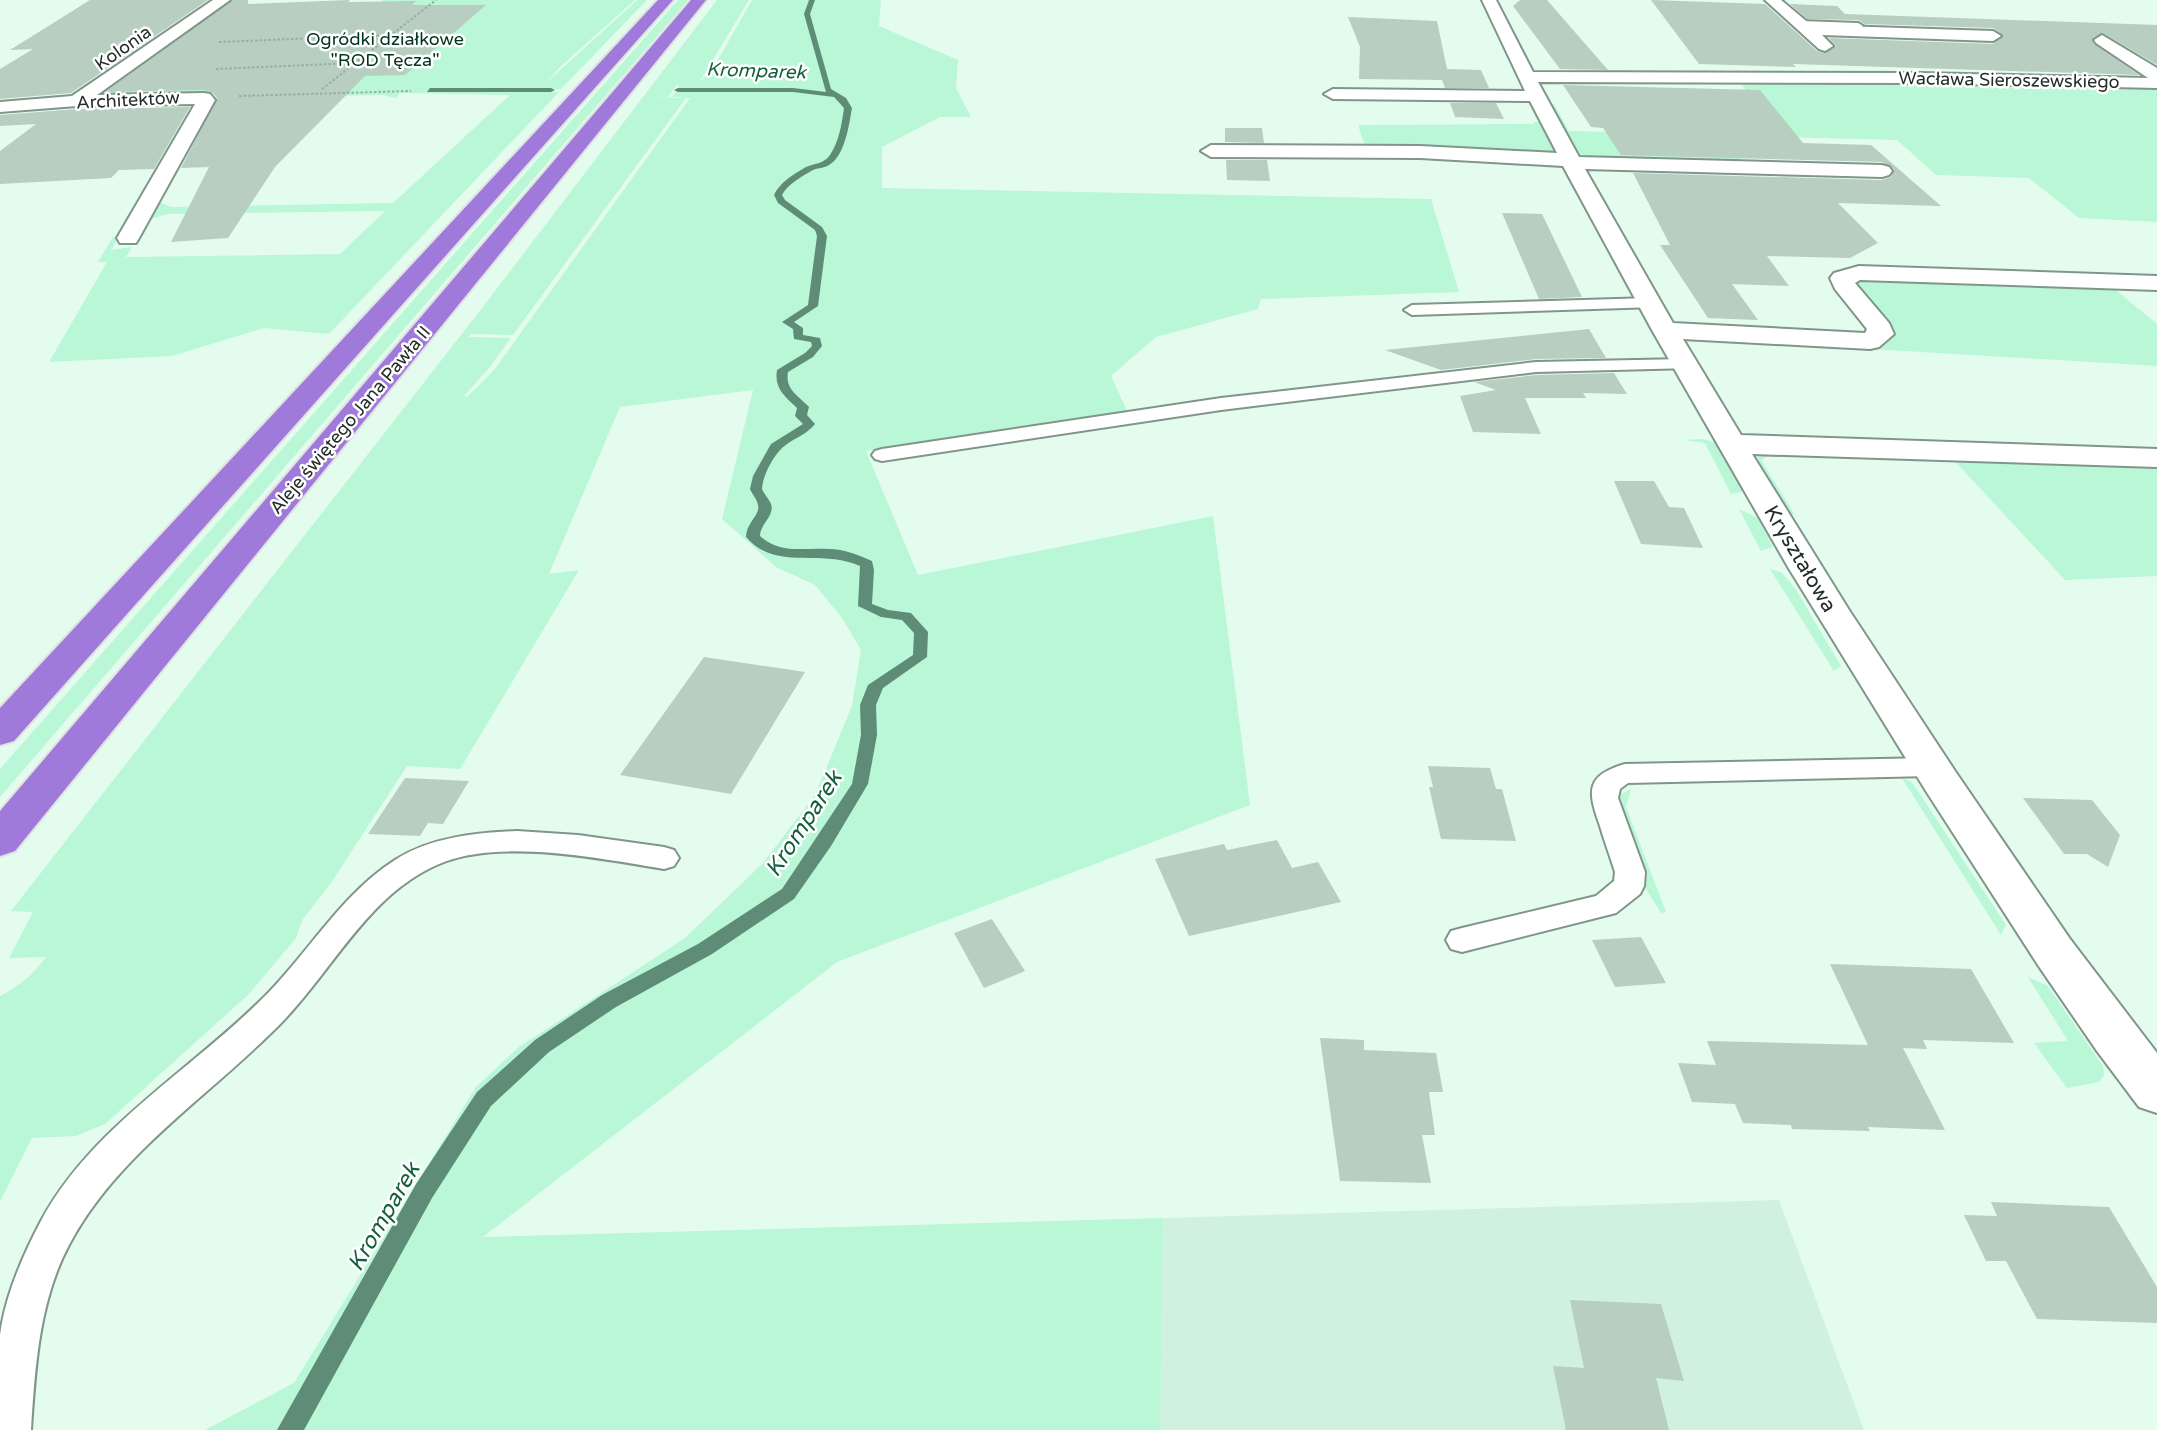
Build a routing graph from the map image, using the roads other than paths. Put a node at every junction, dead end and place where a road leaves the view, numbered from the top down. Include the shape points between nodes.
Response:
1 (223, 0) edge
2 (666, 0) edge
3 (699, 0) edge
4 (1489, 0) edge
5 (1772, 0) edge
6 (1858, 26) dead end
7 (1804, 27) junction
8 (1993, 36) dead end
9 (2102, 40) dead end
10 (2157, 76) edge
11 (1860, 78) junction
12 (2157, 83) edge
13 (1530, 86) junction
14 (1333, 94) dead end
15 (77, 101) junction
16 (8, 107) edge
17 (0, 118) edge
18 (1211, 151) dead end
19 (1572, 162) junction
20 (1882, 171) dead end
21 (128, 238) dead end
22 (2157, 283) edge
23 (1412, 310) dead end
24 (1658, 316) junction
25 (1686, 364) junction
26 (1732, 444) junction
27 (882, 455) dead end
28 (2157, 458) edge
29 (0, 732) edge
30 (1930, 767) junction
31 (60, 770) junction
32 (0, 839) edge
33 (0, 858) edge
34 (664, 858) dead end
35 (1462, 940) dead end
36 (2157, 1091) edge
37 (10, 1430) edge

1 - 15 street, Kolonia
2 - 29 highway
3 - 31 highway, Aleje świętego Jana Pawła II
4 - 13 street, Kryształowa
5 - 7 street
6 - 7 lane
7 - 8 street
7 - 11 street
9 - 10 street
11 - 12 street, Wacława Sieroszewskiego
11 - 13 street, Wacława Sieroszewskiego
13 - 14 street, Wacława Sieroszewskiego
13 - 19 street, Kryształowa
15 - 16 street, Architektów
15 - 21 street, Architektów via 204,97
16 - 17 street, Architektów
18 - 19 street via 1420,152
19 - 20 street
19 - 24 street, Kryształowa
22 - 24 street via 1859,273 1842,278 1880,328 1881,334 1870,341
23 - 24 lane
24 - 25 street, Kryształowa
25 - 26 street, Kryształowa
25 - 27 lane via 1536,367 1221,404
26 - 28 street
26 - 30 street, Kryształowa via 1855,652
30 - 35 lane via 1625,774 1612,778 1604,798 1630,872 1629,886 1605,905
30 - 36 street, Kryształowa via 2119,1045
31 - 32 highway, Aleje świętego Jana Pawła II
31 - 33 highway
34 - 37 lane via 607,849 482,842 433,854 386,880 358,905 275,1009 109,1162 80,1195 37,1270 23,1315

